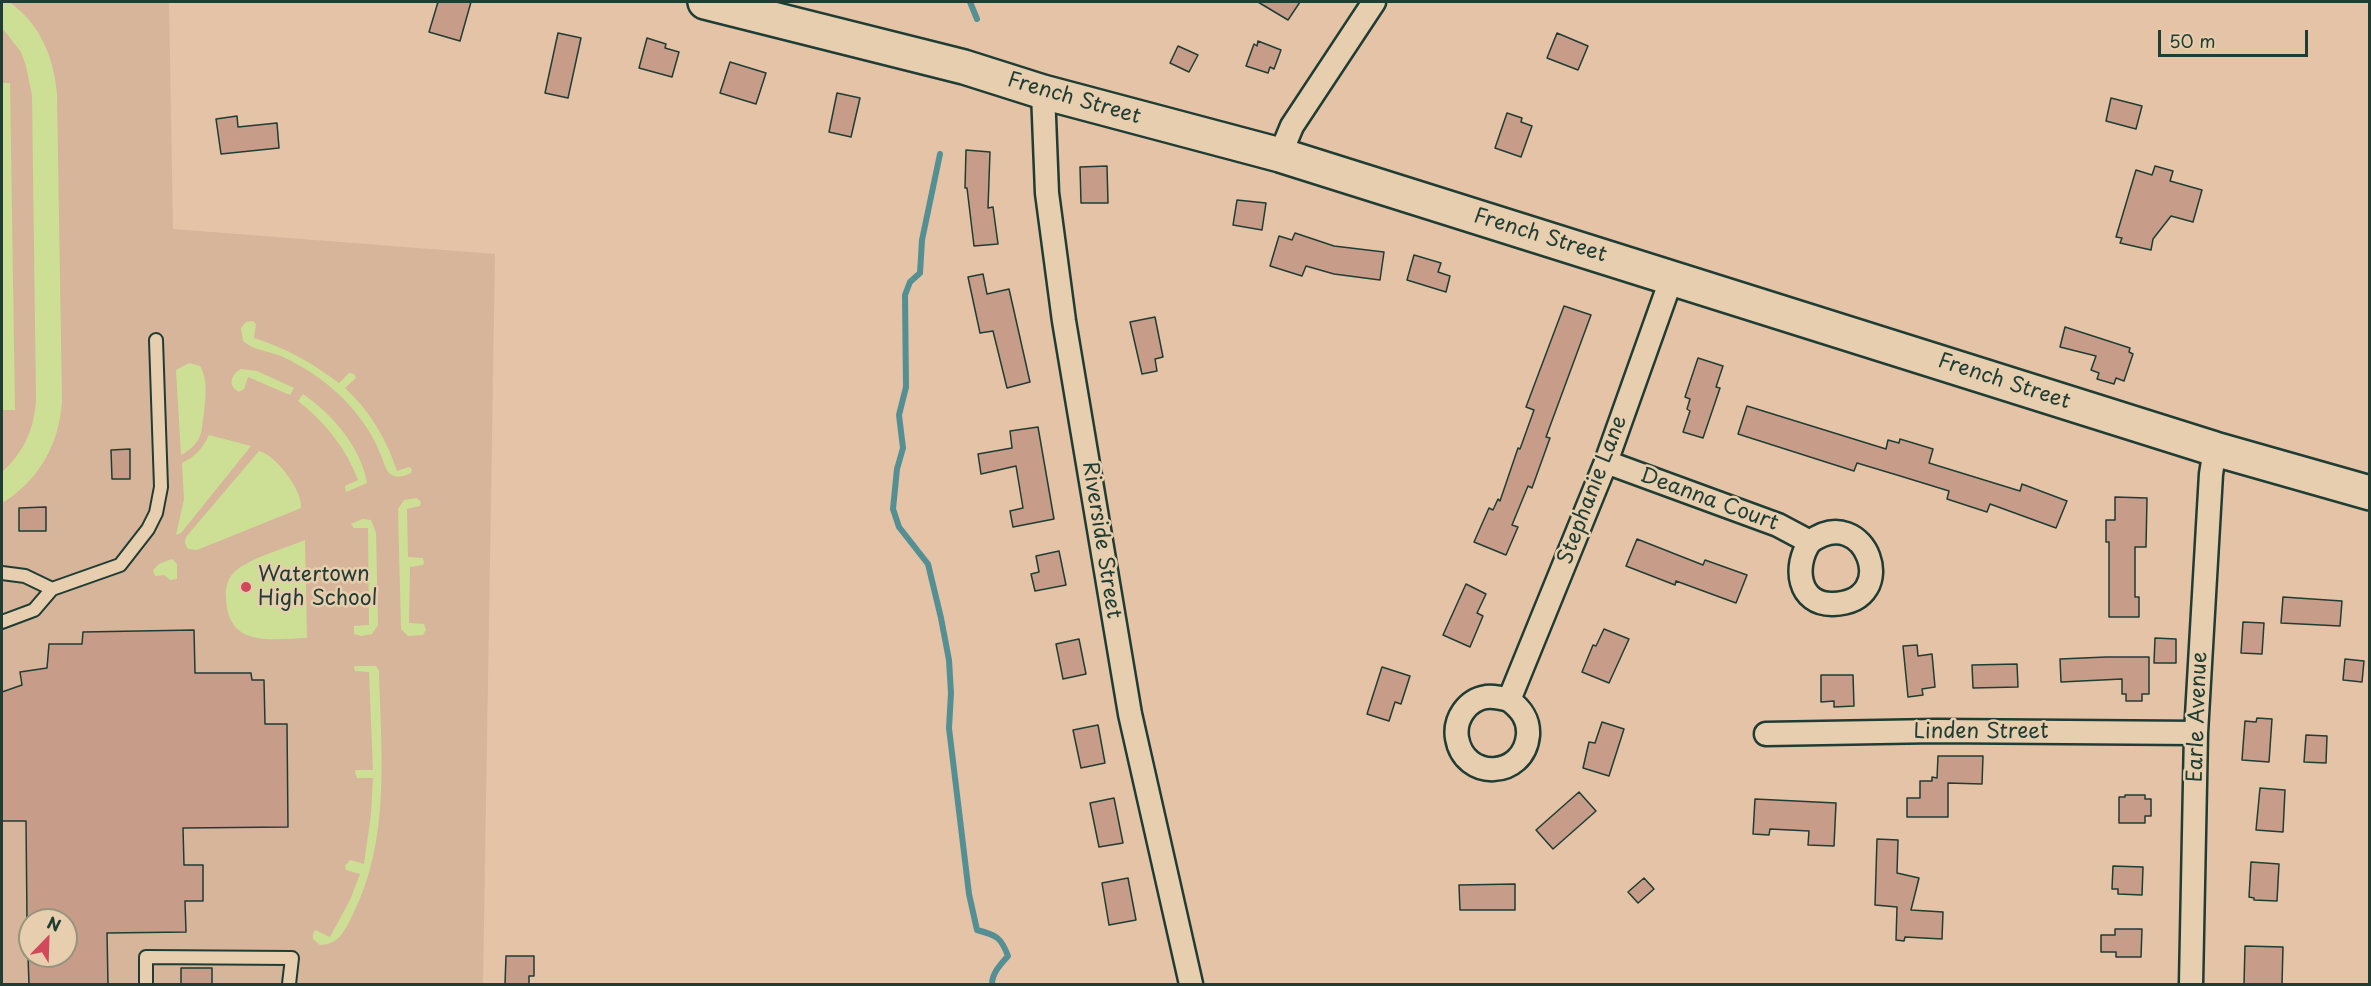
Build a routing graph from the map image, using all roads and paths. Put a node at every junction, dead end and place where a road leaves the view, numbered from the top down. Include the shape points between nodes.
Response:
1 (705, 2) edge
2 (1374, 2) edge
3 (1043, 92) junction
4 (1280, 155) junction
5 (1672, 277) junction
6 (156, 340) dead end
7 (2215, 449) junction
8 (1605, 462) junction
9 (2370, 493) edge
10 (1810, 542) dead end
11 (2, 573) edge
12 (52, 589) junction
13 (2, 622) edge
14 (1509, 700) dead end
15 (2196, 733) junction
16 (1766, 734) dead end
17 (146, 984) edge
18 (289, 984) edge
19 (1191, 984) edge
20 (2191, 984) edge

1 - 3 street, French Street via 964,67
2 - 4 street via 1293,126
3 - 4 street, French Street
3 - 19 street, Riverside Street via 1047,193 1064,321 1130,714
4 - 5 street, French Street
5 - 7 street, French Street
5 - 8 street, Stephanie Lane
6 - 12 lane via 161,487 156,513 120,565
7 - 9 street, French Street
7 - 15 street, Earle Avenue
8 - 10 street, Deanna Court via 1778,525
8 - 14 street, Stephanie Lane
11 - 12 lane via 25,576
12 - 13 lane via 34,610
15 - 16 street, Linden Street
15 - 20 street, Earle Avenue
17 - 18 lane via 146,957 292,958

